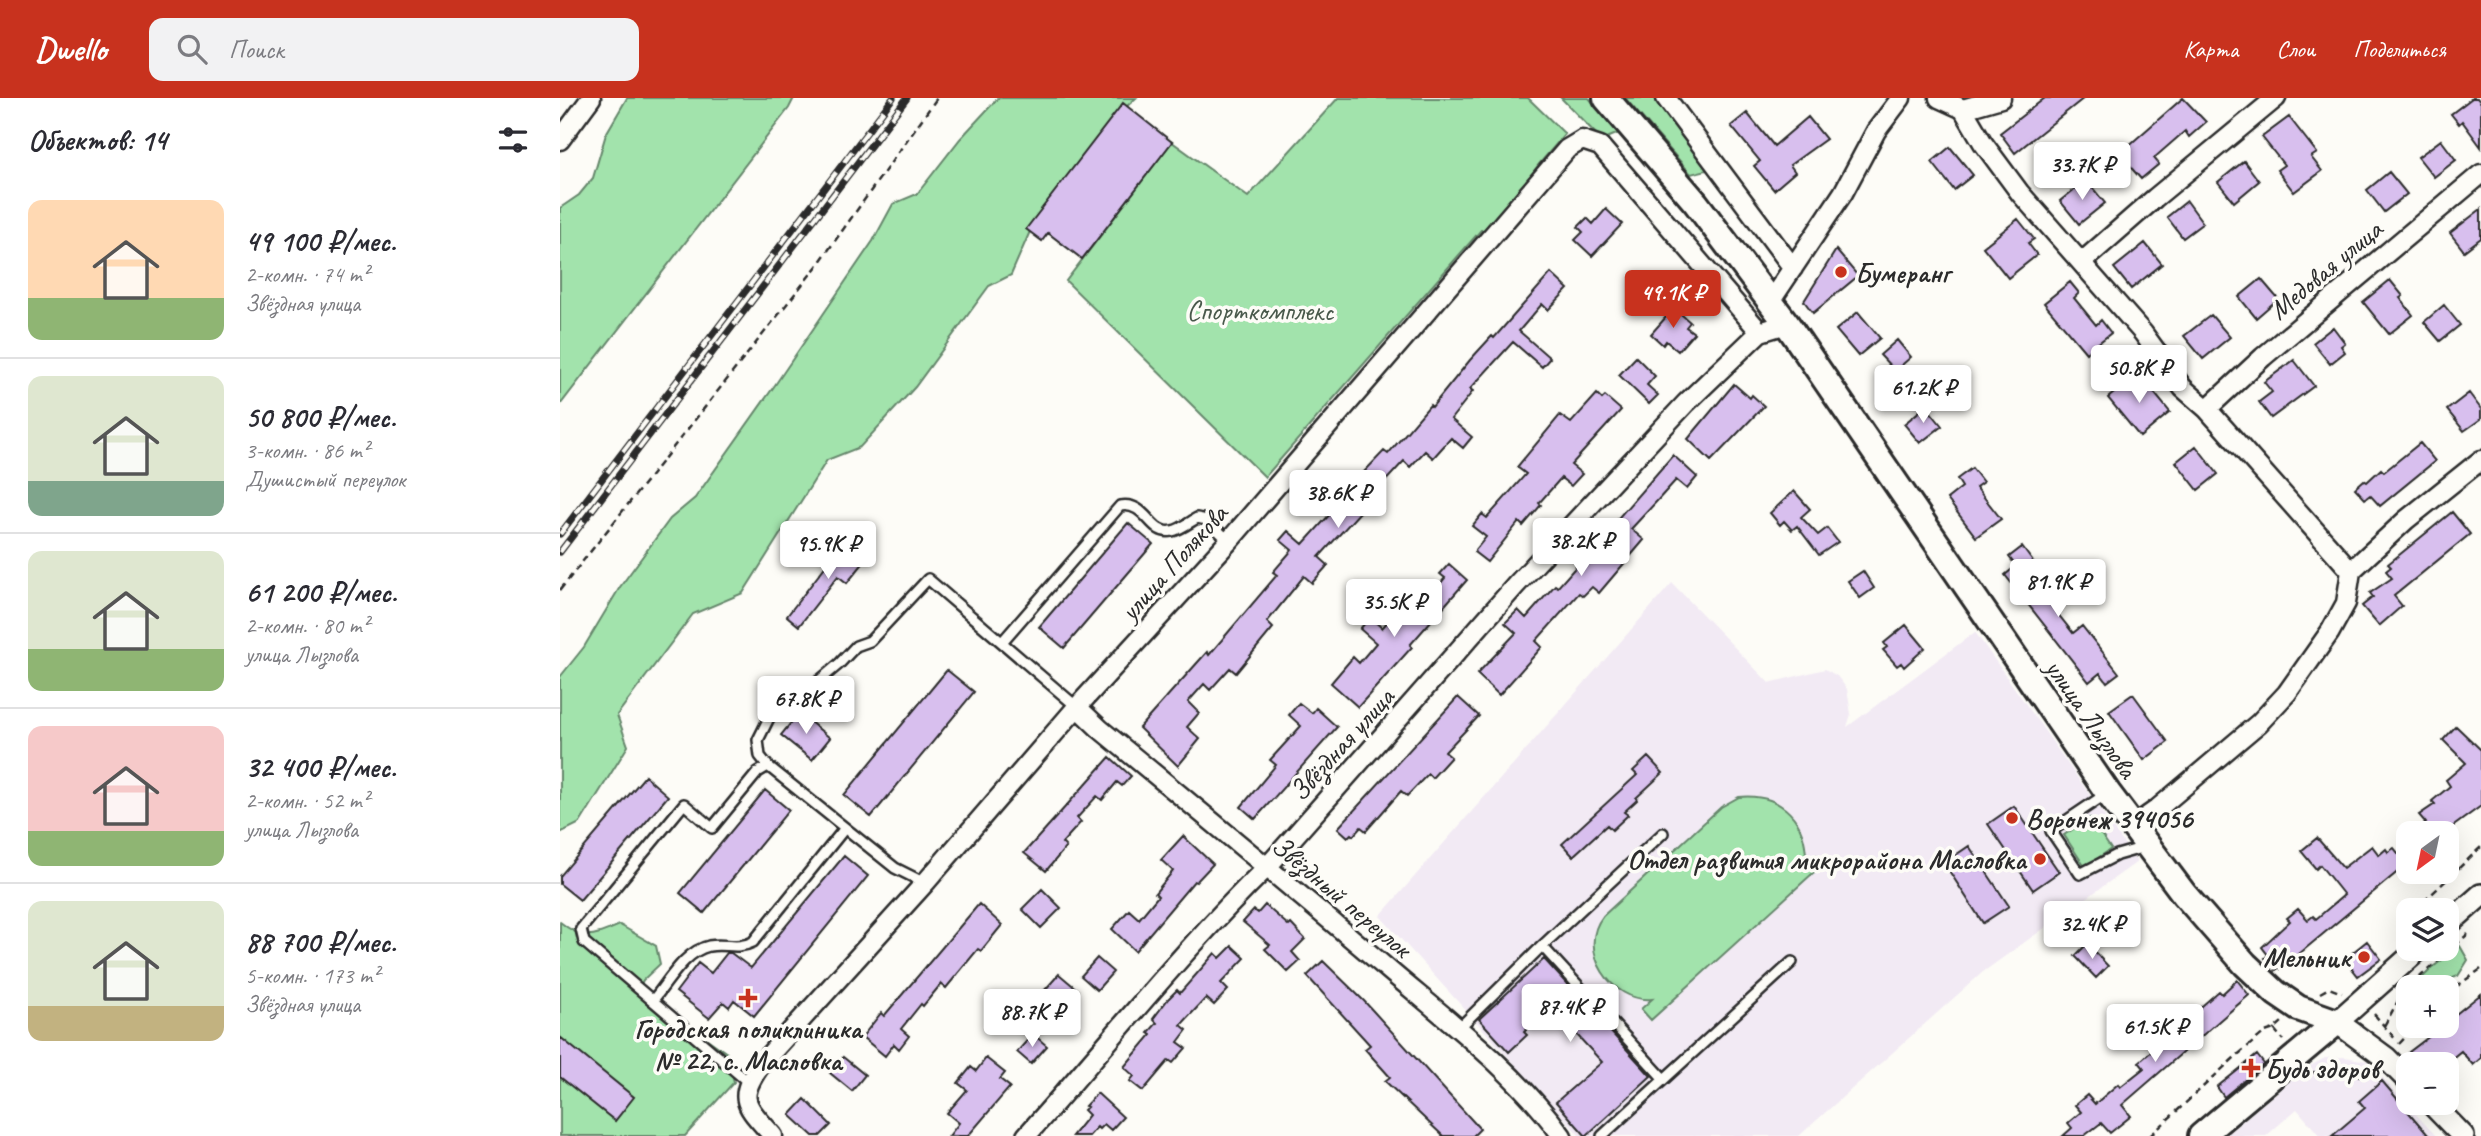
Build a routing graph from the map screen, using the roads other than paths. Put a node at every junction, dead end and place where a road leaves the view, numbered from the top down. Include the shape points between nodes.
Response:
1 (591, 98) edge
2 (1606, 98) edge
3 (1666, 98) edge
4 (1901, 98) edge
5 (1939, 98) edge
6 (2001, 98) edge
7 (2276, 98) edge
8 (1962, 109) junction
9 (560, 140) edge
10 (2481, 174) edge
11 (2082, 262) junction
12 (1793, 268) junction
13 (1770, 302) junction
14 (1787, 324) junction
15 (1760, 332) junction
16 (2207, 409) junction
17 (2481, 460) edge
18 (1229, 541) junction
19 (2351, 571) junction
20 (1002, 642) junction
21 (1077, 707) junction
22 (768, 766) junction
23 (2108, 793) junction
24 (845, 828) junction
25 (1663, 833) dead end
26 (2139, 837) junction
27 (1268, 866) junction
28 (925, 883) junction
29 (2481, 895) edge
30 (2459, 914) edge
31 (1542, 946) junction
32 (2405, 961) edge
33 (1792, 962) dead end
34 (653, 1000) junction
35 (2337, 1021) junction
36 (1458, 1029) junction
37 (2396, 1058) edge
38 (1663, 1078) junction
39 (748, 1082) junction
40 (2443, 1115) edge
41 (773, 1136) edge
42 (1026, 1136) edge
43 (1562, 1136) edge
44 (1602, 1136) edge
45 (2202, 1136) edge
46 (2463, 1136) edge

1 - 9 street
2 - 13 main road, улица Лызлова via 1696,203
3 - 12 street
4 - 12 street
5 - 8 street
6 - 8 street
7 - 11 street
8 - 11 street via 2020,193
10 - 16 street, Медовая улица
11 - 16 street via 2183,388
12 - 13 street
13 - 14 main road, улица Лызлова
14 - 15 street
14 - 23 main road, улица Лызлова
15 - 18 street, улица Полякова via 1600,146 1582,140 1567,149
15 - 27 street, Звёздная улица via 1686,403 1516,585
16 - 19 street
17 - 19 street
18 - 20 lane via 1207,520 1197,518 1171,532 1160,530 1136,506 1120,506
18 - 21 street, улица Полякова
19 - 26 street via 2346,603 2287,693 2259,723 2156,810
20 - 21 lane
20 - 22 lane via 928,579 870,641 856,646 794,702 771,716 758,740 760,756
21 - 27 street, Звёздный переулок
21 - 28 street, улица Полякова
22 - 24 lane
22 - 34 lane via 712,828 684,804 581,929 584,942
23 - 26 main road, улица Лызлова
23 - 26 lane via 2051,831 2080,874 2117,855
24 - 28 lane via 895,868
24 - 34 lane via 753,942 743,947 709,946 692,954
25 - 31 lane
26 - 35 main road, улица Лызлова via 2245,964 2276,993 2298,1008
27 - 36 street, Звёздный переулок
27 - 42 street, Звёздная улица via 1126,1019
28 - 39 street, улица Полякова
29 - 30 street
31 - 36 lane
31 - 38 lane
32 - 35 street
33 - 38 lane
34 - 39 lane
35 - 37 street, улица Лызлова via 2392,1051
35 - 45 main road
36 - 43 street, Звёздный переулок via 1510,1077
38 - 44 lane
39 - 41 street via 750,1110
40 - 46 street

